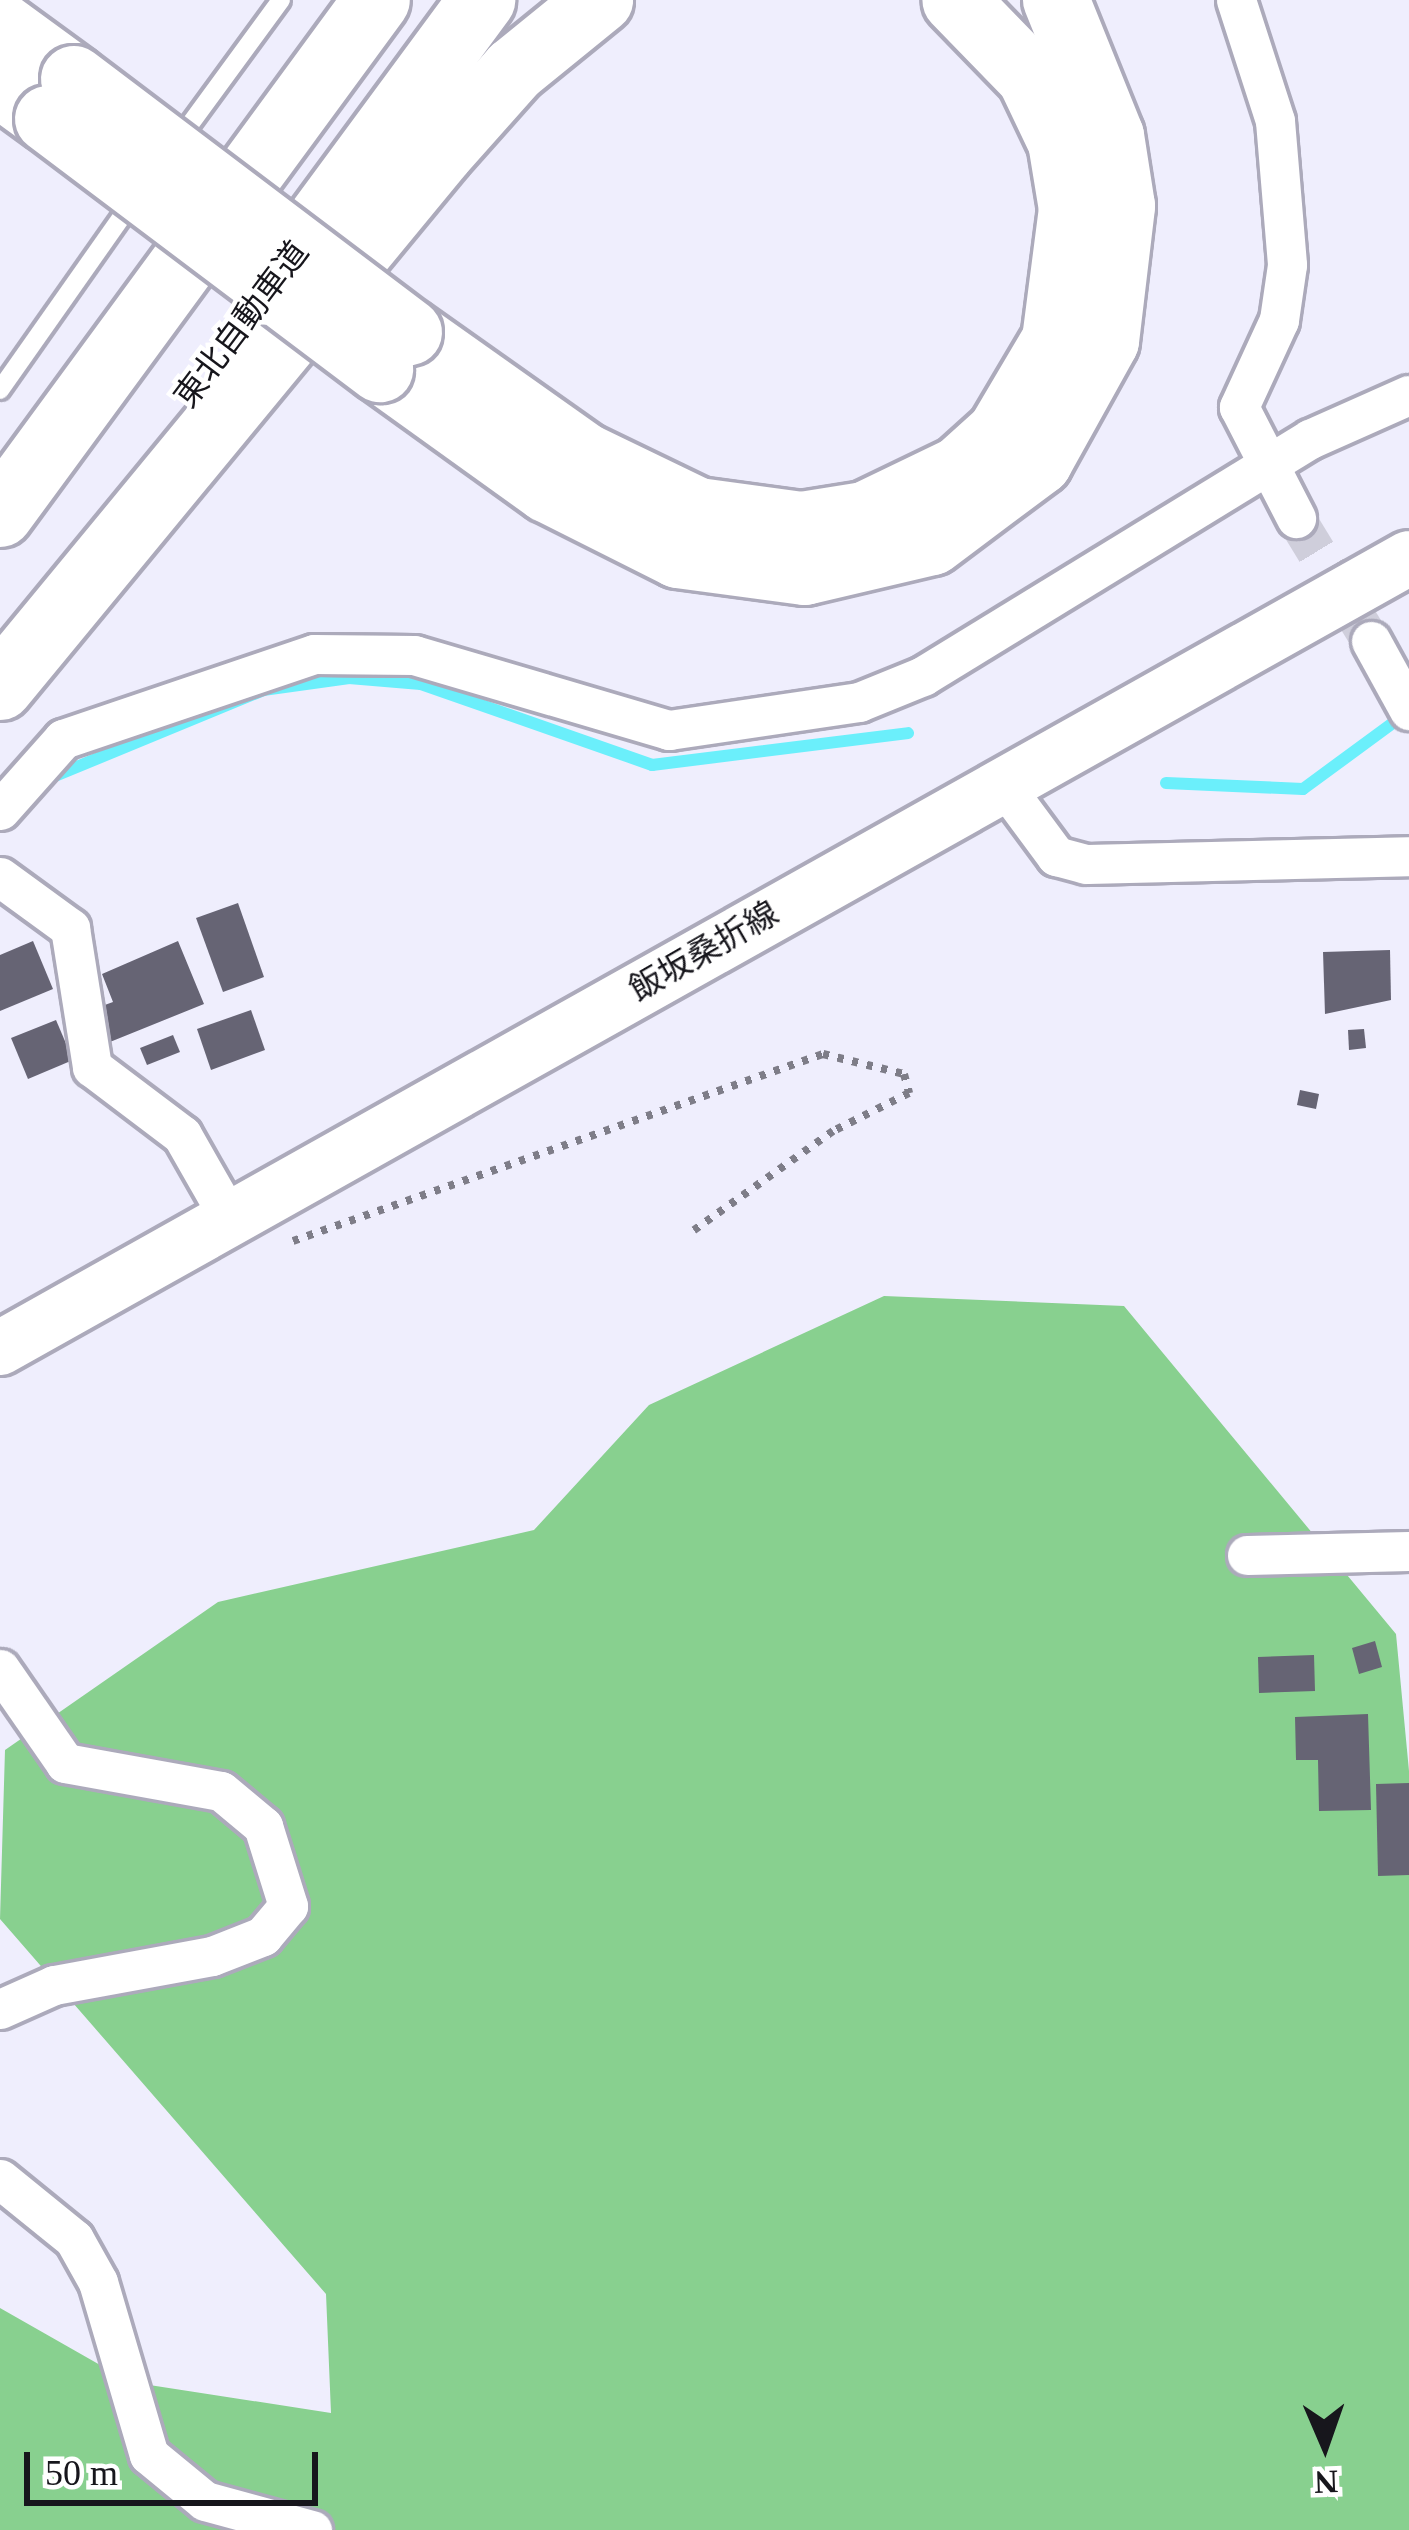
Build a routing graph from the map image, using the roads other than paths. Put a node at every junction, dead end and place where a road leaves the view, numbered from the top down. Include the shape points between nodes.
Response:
1 (281, 0) edge
2 (376, 0) edge
3 (482, 0) edge
4 (567, 0) edge
5 (600, 0) edge
6 (955, 0) edge
7 (1056, 0) edge
8 (1236, 0) edge
9 (0, 25) edge
10 (514, 70) junction
11 (41, 94) edge
12 (394, 350) junction
13 (0, 390) edge
14 (1409, 395) edge
15 (1268, 468) junction
16 (0, 514) edge
17 (1296, 518) tunnel mouth
18 (1409, 558) edge
19 (1371, 640) tunnel mouth
20 (0, 648) edge
21 (0, 687) edge
22 (1404, 698) edge
23 (1002, 783) junction
24 (0, 810) edge
25 (1409, 856) edge
26 (0, 877) edge
27 (248, 1235) junction
28 (0, 1348) edge
29 (1409, 1551) edge
30 (1247, 1555) dead end
31 (0, 1669) edge
32 (0, 2009) edge
33 (0, 2179) edge
34 (312, 2530) edge

1 - 13 lane
2 - 16 highway
3 - 20 highway, 東北自動車道
4 - 10 lane
5 - 10 highway
6 - 12 highway via 1030,77 1060,142 1072,208 1055,340 1000,433 960,469 865,515 822,522 698,511
7 - 12 highway via 1111,136 1122,206 1106,341 1039,462 932,542 805,572 678,555 548,489
8 - 15 street via 1285,195 1279,320 1239,407
9 - 11 highway
10 - 21 highway
11 - 12 highway, bridge
14 - 15 street
15 - 17 street
15 - 24 street via 923,676 859,702 669,730 414,655 314,654 63,739
18 - 23 main road, 飯坂桑折線
19 - 22 street
23 - 25 street via 1056,856 1086,864
23 - 27 main road, 飯坂桑折線
26 - 27 street via 70,928 92,1067 182,1135
27 - 28 main road, 飯坂桑折線
29 - 30 street
31 - 32 street via 65,1762 221,1791 263,1826 288,1906 263,1936 212,1956 54,1985
33 - 34 street via 74,2239 98,2282 149,2456 205,2501

